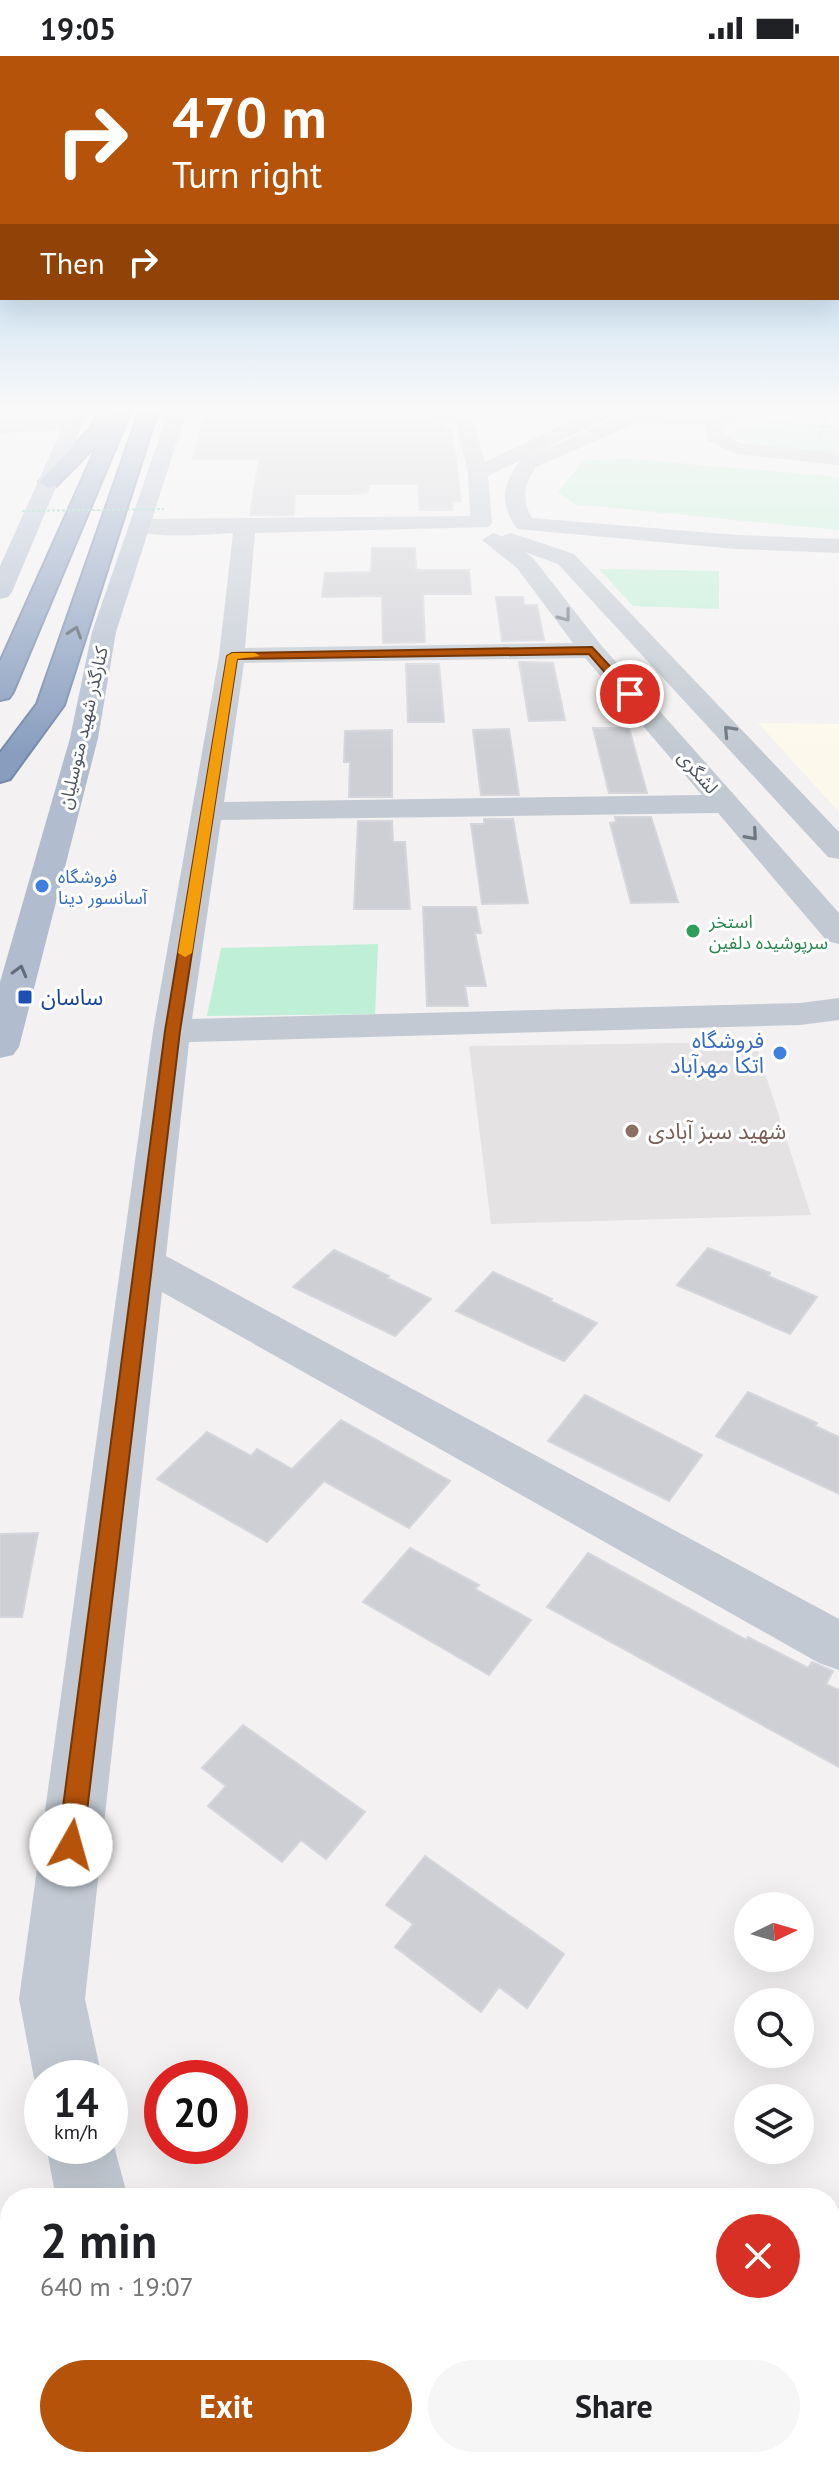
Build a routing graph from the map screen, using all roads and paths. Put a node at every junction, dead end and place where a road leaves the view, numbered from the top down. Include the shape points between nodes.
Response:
1 (30, 526) edge
2 (72, 526) edge
3 (110, 526) edge
4 (141, 526) edge
5 (496, 526) edge
6 (505, 526) edge
7 (245, 531) junction
8 (498, 532) junction
9 (138, 536) junction
10 (839, 546) edge
11 (839, 555) edge
12 (0, 592) edge
13 (104, 632) junction
14 (592, 650) junction
15 (232, 656) junction
16 (0, 692) edge
17 (54, 694) junction
18 (0, 773) edge
19 (725, 804) junction
20 (208, 811) junction
21 (839, 850) edge
22 (839, 934) edge
23 (839, 1009) edge
24 (172, 1031) junction
25 (0, 1047) edge
26 (143, 1262) junction
27 (839, 1646) edge
28 (64, 2060) edge
29 (85, 2164) edge
30 (90, 2188) edge

1 - 12 main road
2 - 16 highway
17 -> 3 highway
4 - 9 main road, کنارگذر شهید متوسلیان
5 - 8 street
6 - 8 street
7 - 8 street
7 - 9 street
7 - 15 street
8 - 10 street
8 - 11 street
8 -> 14 street, لشگری
21 -> 8 street via 566,559
9 - 13 main road, کنارگذر شهید متوسلیان
13 - 17 main road
25 -> 13 main road, کنارگذر شهید متوسلیان via 84,738
14 - 15 street
14 - 19 street, لشگری
15 - 20 street
17 - 18 highway
19 - 20 street
19 -> 22 street, لشگری
20 - 24 street
23 - 24 street via 784,1015
24 - 26 street
26 - 27 street
26 - 28 street via 52,1999
29 - 30 street

